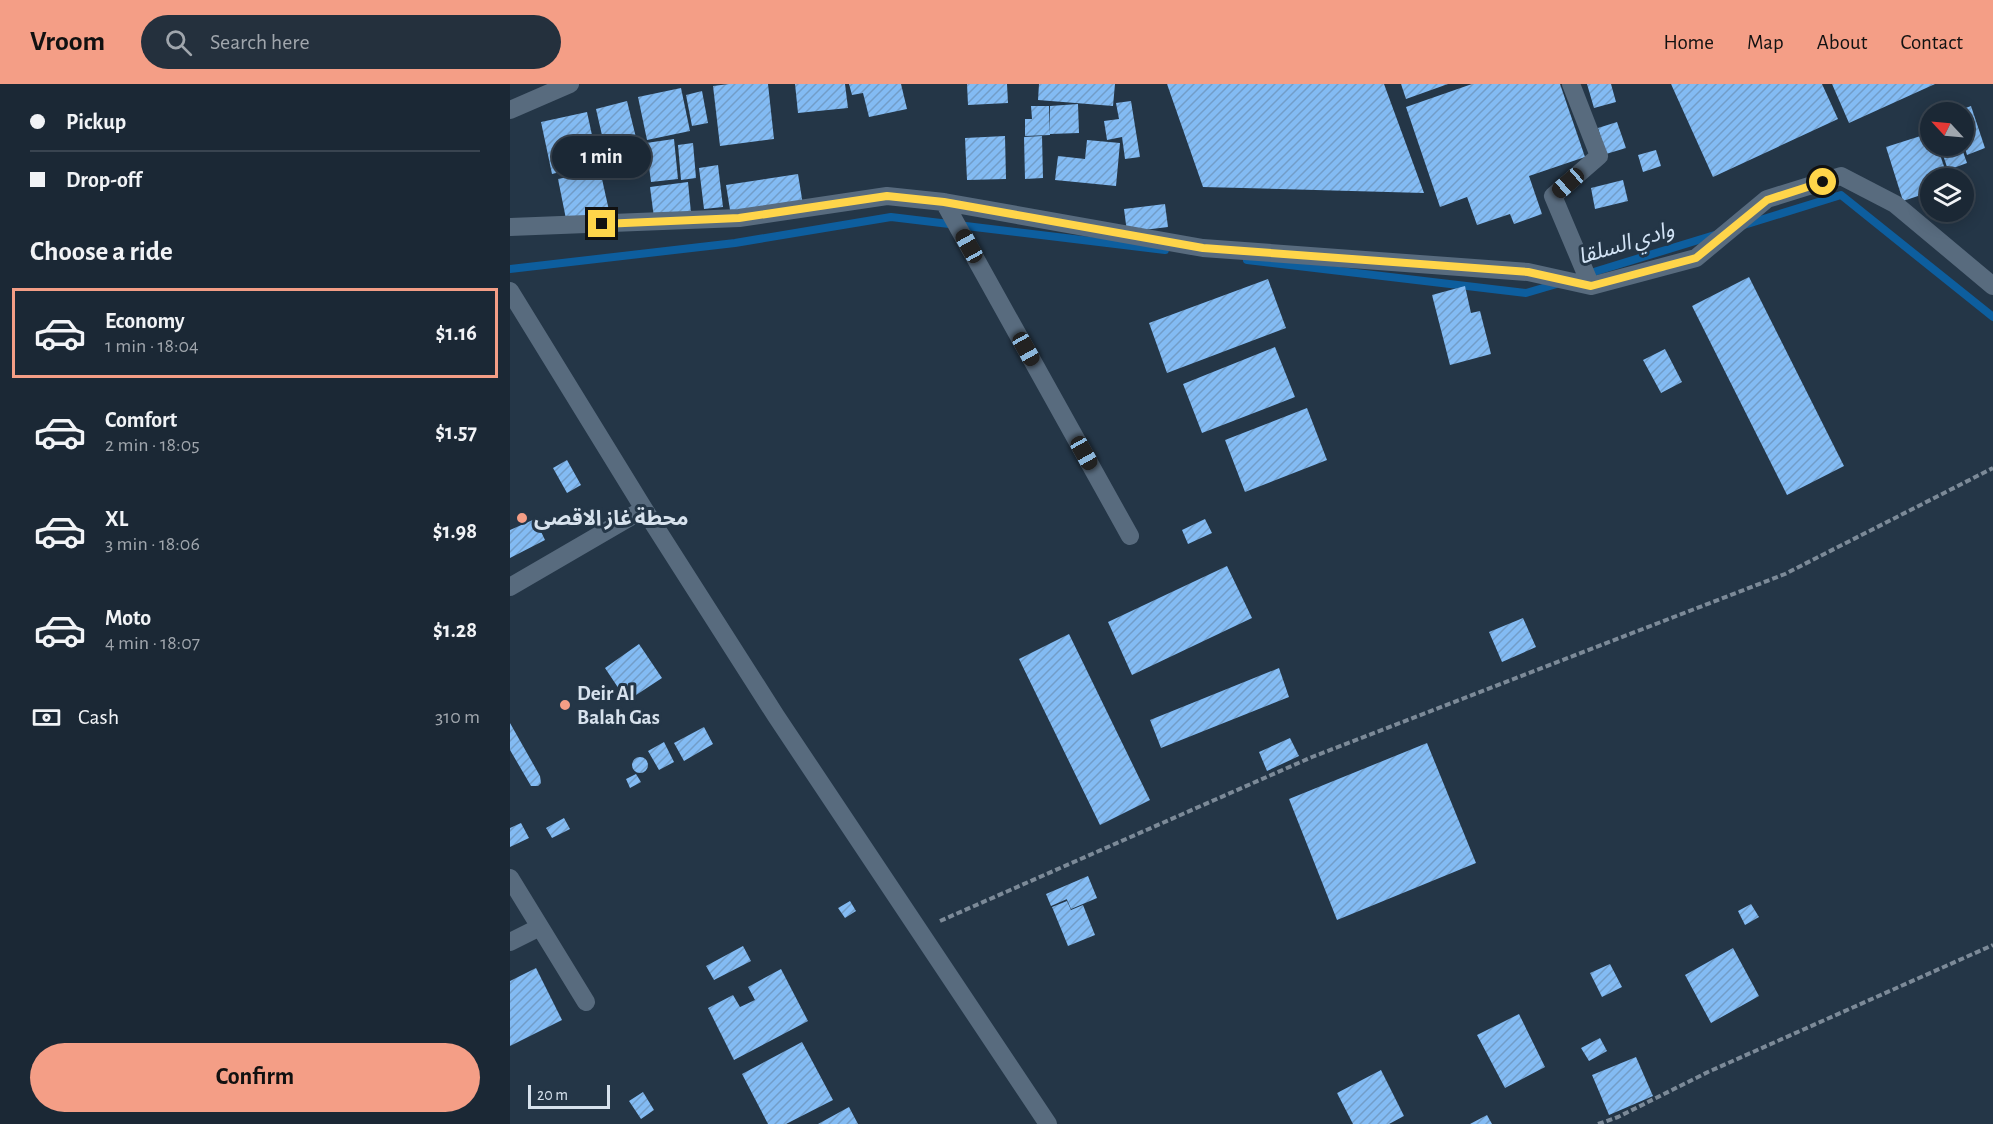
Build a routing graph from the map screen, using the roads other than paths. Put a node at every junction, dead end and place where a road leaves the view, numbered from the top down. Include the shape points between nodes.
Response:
1 (570, 84) edge
2 (1571, 84) edge
3 (510, 110) edge
4 (944, 202) junction
5 (510, 227) edge
6 (1591, 286) junction
7 (1993, 286) edge
8 (512, 297) edge
9 (644, 509) junction
10 (1130, 536) dead end
11 (510, 587) edge
12 (510, 878) edge
13 (540, 927) junction
14 (510, 942) edge
15 (586, 1002) dead end
16 (1048, 1124) edge

1 - 3 street
2 - 6 street via 1599,156 1553,196
4 - 5 street via 887,196 739,218
4 - 6 street via 1203,248 1528,272
4 - 10 street
6 - 7 street via 1696,258 1767,200 1841,176 1895,204
8 - 9 street
9 - 11 street
9 - 16 street via 776,716
12 - 13 street
13 - 14 street
13 - 15 street

